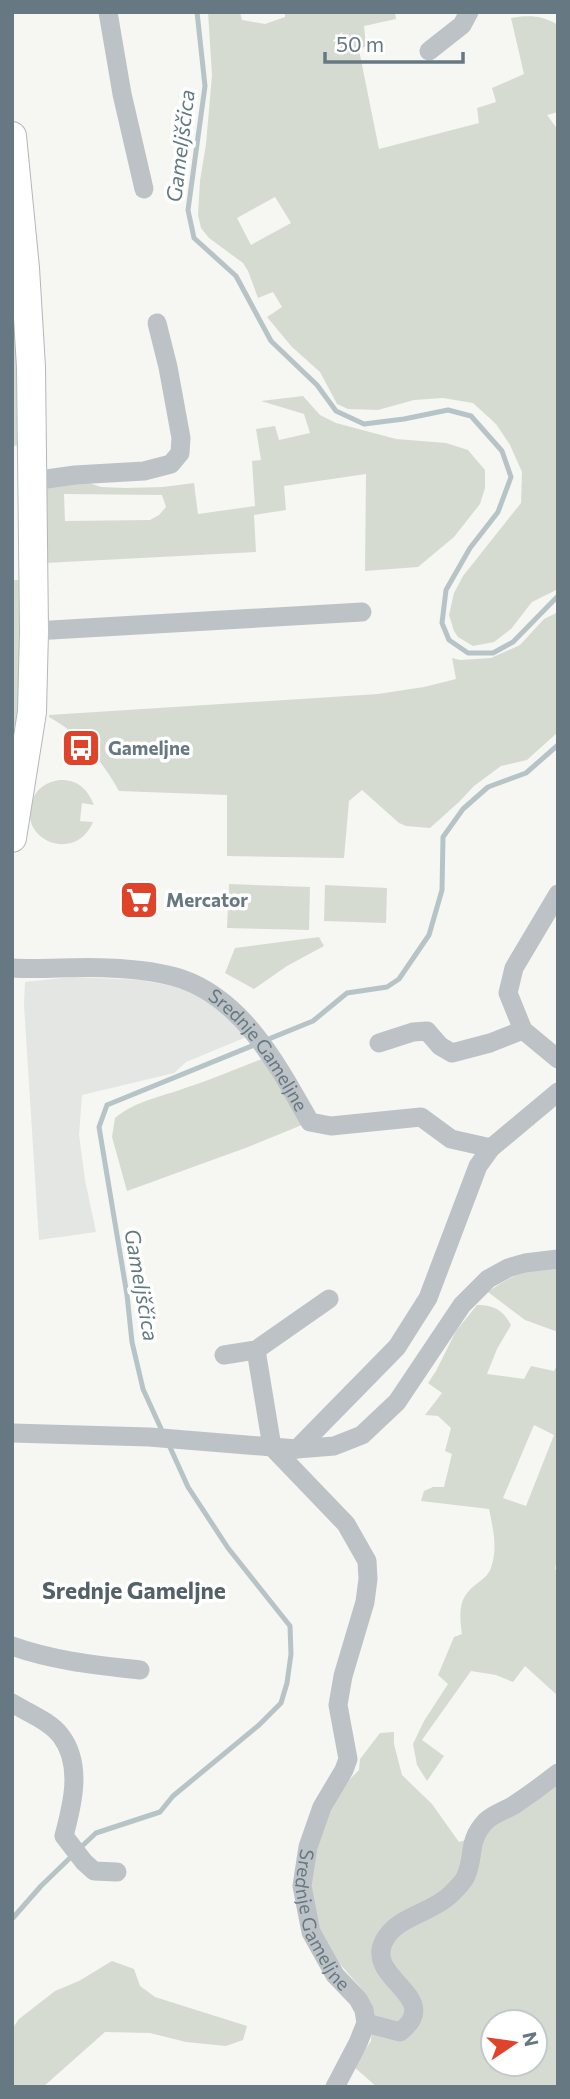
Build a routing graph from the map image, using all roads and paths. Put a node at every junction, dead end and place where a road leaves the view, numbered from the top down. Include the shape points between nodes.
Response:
1 (108, 12) edge
2 (469, 12) edge
3 (429, 51) dead end
4 (12, 136) edge
5 (144, 189) dead end
6 (157, 323) dead end
7 (32, 481) junction
8 (362, 612) dead end
9 (34, 631) junction
10 (15, 811) edge
11 (12, 838) edge
12 (558, 894) edge
13 (12, 968) edge
14 (523, 1030) junction
15 (379, 1043) dead end
16 (558, 1059) edge
17 (558, 1092) edge
18 (491, 1148) junction
19 (558, 1259) edge
20 (329, 1299) dead end
21 (256, 1350) junction
22 (224, 1355) dead end
23 (12, 1433) edge
24 (272, 1447) junction
25 (297, 1449) junction
26 (12, 1646) edge
27 (140, 1670) dead end
28 (12, 1703) edge
29 (558, 1773) edge
30 (117, 1872) dead end
31 (366, 2023) junction
32 (335, 2087) edge

1 - 5 street
2 - 3 street via 462,26
4 - 7 street via 30,354
6 - 7 street via 169,367 180,453 171,464 144,471
7 - 9 street
8 - 9 street
9 - 10 street via 32,712
10 - 11 street
12 - 14 street via 514,968 508,993
13 - 18 street, Srednje Gameljne via 106,968 182,979 209,992 251,1029 280,1068 310,1122 331,1126 421,1117 451,1139
14 - 15 street via 452,1053 427,1031
14 - 16 street
17 - 18 street
18 - 25 street via 478,1166 428,1298 397,1347
19 - 25 street via 508,1268 480,1286 462,1305 397,1402 362,1434 334,1446
20 - 21 street
21 - 22 street
21 - 24 street
23 - 24 street
24 - 25 street
24 - 31 street, Srednje Gameljne via 346,1524 367,1561 365,1602 338,1705 348,1759 322,1807 308,1847 302,1886 312,1932 335,1975 358,1999
26 - 27 street via 38,1656
28 - 30 street via 49,1725 68,1749 74,1785 64,1836 67,1841 94,1871
29 - 31 street via 487,1820 472,1841 466,1877 446,1898 391,1929 381,1945 382,1962 410,1996 415,2010 411,2024 400,2032
31 - 32 street

